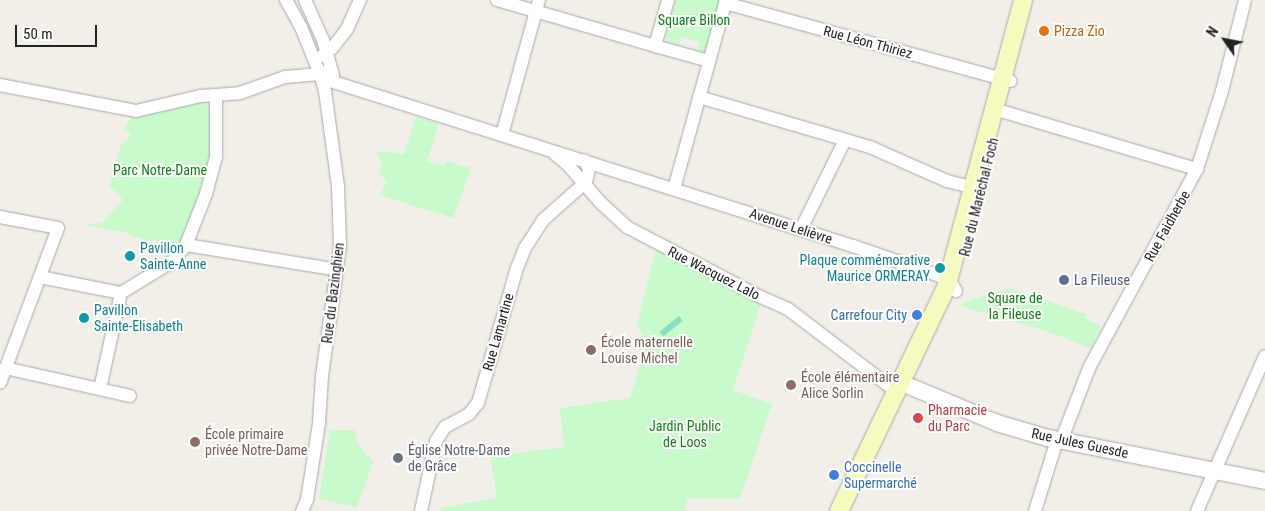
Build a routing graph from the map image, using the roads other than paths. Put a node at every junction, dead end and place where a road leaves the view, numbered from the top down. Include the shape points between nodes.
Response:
1 (286, 0) edge
2 (305, 0) edge
3 (360, 0) edge
4 (497, 0) edge
5 (668, 0) edge
6 (1022, 0) edge
7 (1030, 0) edge
8 (1245, 0) edge
9 (725, 1) edge
10 (537, 6) edge
11 (656, 46) junction
12 (327, 54) junction
13 (313, 55) junction
14 (709, 61) junction
15 (326, 72) junction
16 (1007, 80) junction
17 (0, 85) edge
18 (216, 95) junction
19 (699, 97) junction
20 (998, 110) junction
21 (502, 135) junction
22 (845, 140) junction
23 (539, 146) junction
24 (584, 160) junction
25 (1197, 169) junction
26 (618, 171) junction
27 (589, 189) junction
28 (674, 189) junction
29 (976, 189) junction
30 (0, 217) edge
31 (801, 229) junction
32 (186, 245) junction
33 (338, 270) junction
34 (40, 277) junction
35 (952, 285) junction
36 (121, 293) junction
37 (1265, 356) edge
38 (5, 368) junction
39 (0, 383) edge
40 (900, 388) junction
41 (100, 389) junction
42 (130, 396) dead end
43 (1059, 440) junction
44 (1214, 471) junction
45 (1265, 481) edge
46 (302, 511) edge
47 (421, 511) edge
48 (839, 511) edge
49 (1035, 511) edge
50 (1197, 511) edge

1 - 13 street, Rue du Bazinghien
2 - 12 street, Rue du Bazinghien
3 - 12 street via 347,29
4 - 10 street
5 - 11 street
6 - 16 main road, Rue du Maréchal Foch
7 - 16 main road, Rue du Maréchal Foch
8 - 25 street, Rue Faidherbe via 1222,91
9 - 14 street
9 - 16 street, Rue Léon Thiriez
10 - 11 street
10 - 21 street
11 - 14 street
12 - 13 street
12 - 15 street, Rue du Bazinghien
13 - 15 street, Rue du Bazinghien
14 - 19 street
15 - 18 street via 285,76 240,93
15 - 21 street, Avenue Lelièvre via 327,80
15 - 33 street, Rue du Bazinghien via 325,91 339,200
16 - 20 main road, Rue du Maréchal Foch
17 - 18 street via 136,111
18 - 32 street via 216,157
19 - 22 street
19 - 28 street
20 - 25 street
20 - 29 main road, Rue du Maréchal Foch
21 - 23 street, Avenue Lelièvre
22 - 29 street via 895,156 947,181
22 - 31 street
23 - 24 street, Avenue Lelièvre
23 - 27 street, Rue Wacquez Lalo via 564,161
24 - 26 street, Avenue Lelièvre
24 - 27 street via 589,169
25 - 43 street, Rue Faidherbe via 1090,366
26 - 27 street via 600,174
26 - 28 street, Avenue Lelièvre
27 - 40 street, Rue Wacquez Lalo via 634,232 793,312
27 - 47 street, Rue Lamartine via 543,220 528,242 515,273 478,403 469,414 445,427 436,441
28 - 31 street, Avenue Lelièvre
29 - 35 main road, Rue du Maréchal Foch
30 - 34 street via 58,228
31 - 35 street, Avenue Lelièvre
32 - 33 street
32 - 36 street via 173,260
33 - 46 street, Rue du Bazinghien via 322,376 320,423 307,500
34 - 36 street
34 - 38 street
35 - 40 main road, Rue du Maréchal Foch via 934,338
36 - 41 street
37 - 44 street
38 - 39 street
38 - 41 street
40 - 43 street, Rue Jules Guesde via 997,423
40 - 48 main road, Rue du Maréchal Foch
41 - 42 street
43 - 44 street, Rue Jules Guesde
43 - 49 street, Rue Faidherbe
44 - 45 street, Rue Jules Guesde
44 - 50 street

